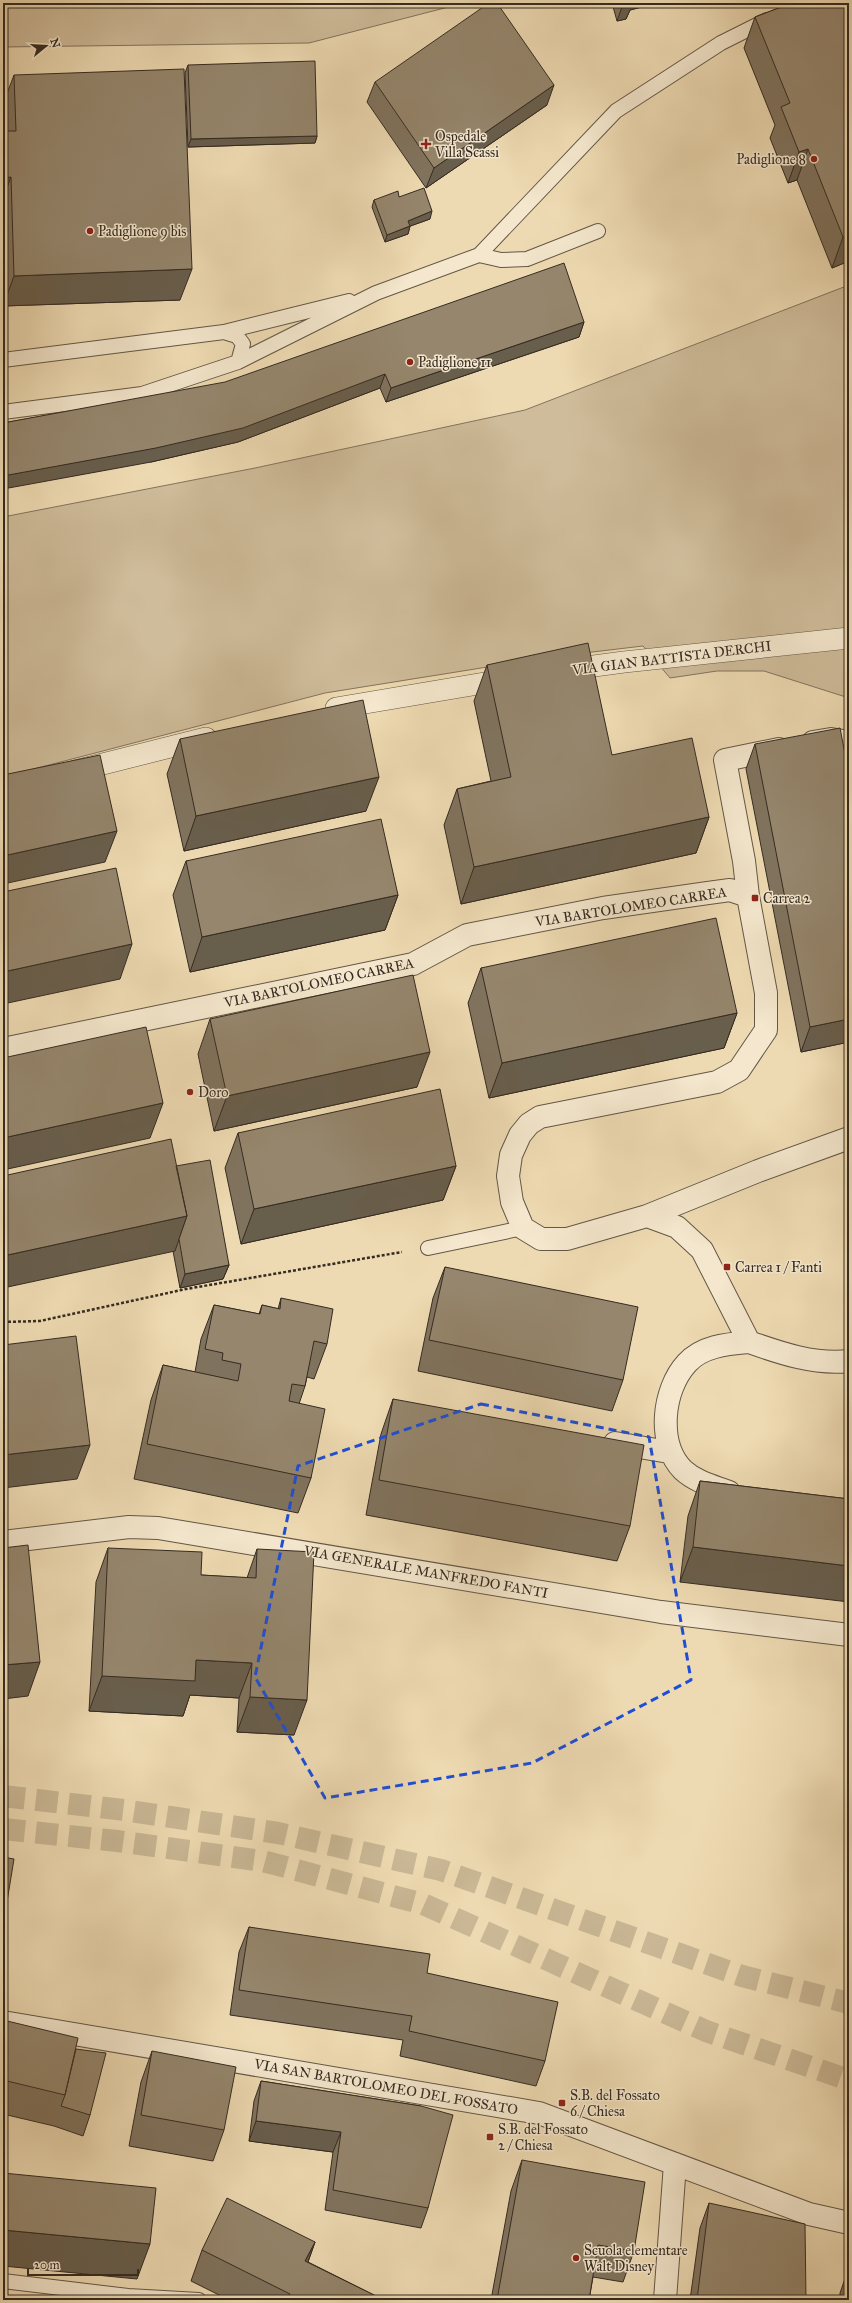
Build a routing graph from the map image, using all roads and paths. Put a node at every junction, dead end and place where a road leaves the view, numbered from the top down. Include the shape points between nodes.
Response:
1 (776, 16) edge
2 (598, 231) dead end
3 (480, 255) junction
4 (376, 294) junction
5 (224, 332) junction
6 (3, 360) edge
7 (238, 362) junction
8 (3, 412) edge
9 (849, 638) edge
10 (547, 673) edge
11 (524, 676) edge
12 (317, 712) edge
13 (227, 733) edge
14 (849, 742) edge
15 (55, 776) edge
16 (748, 896) junction
17 (3, 1049) edge
18 (849, 1138) edge
19 (647, 1216) junction
20 (523, 1228) junction
21 (428, 1248) joint
22 (3, 1322) edge
23 (749, 1342) junction
24 (849, 1361) edge
25 (593, 1440) edge
26 (670, 1452) junction
27 (749, 1496) edge
28 (3, 1542) edge
29 (849, 1635) edge
30 (3, 2022) edge
31 (675, 2164) junction
32 (849, 2223) edge
33 (3, 2280) edge
34 (199, 2300) edge
35 (665, 2300) edge

1 - 3 lane via 721,43 616,111
2 - 3 lane via 527,259 501,260
3 - 4 lane
4 - 5 lane
4 - 7 lane
5 - 6 lane
5 - 7 lane via 237,336 243,344
7 - 8 lane via 142,394
9 - 10 street, VIA GIAN BATTISTA DERCHI via 624,662
11 - 12 street
13 - 15 street
14 - 16 street, VIA BARTOLOMEO CARREA via 831,738 725,760
16 - 17 street, VIA BARTOLOMEO CARREA via 730,890 602,908 468,935 413,964
16 - 20 street, VIA BARTOLOMEO CARREA via 766,993 766,1030 753,1052 739,1070 717,1082 540,1117 529,1124 520,1135 511,1155 508,1176 512,1202
18 - 19 street
19 - 20 street via 567,1239 541,1239
19 - 23 street via 677,1227 702,1250
20 - 21 lane
21 - 22 path via 186,1289 40,1321
23 - 24 street via 785,1355
23 - 26 street via 723,1344 701,1353 687,1363 669,1397 666,1422
25 - 26 street
26 - 27 street via 683,1470 698,1481 734,1494
28 - 29 street, VIA GENERALE MANFREDO FANTI via 129,1526 158,1528 661,1612
30 - 31 street, VIA SAN BARTOLOMEO DEL FOSSATO via 539,2114
31 - 32 street, VIA SAN BARTOLOMEO DEL FOSSATO via 809,2214
31 - 35 street
33 - 34 lane via 135,2297

